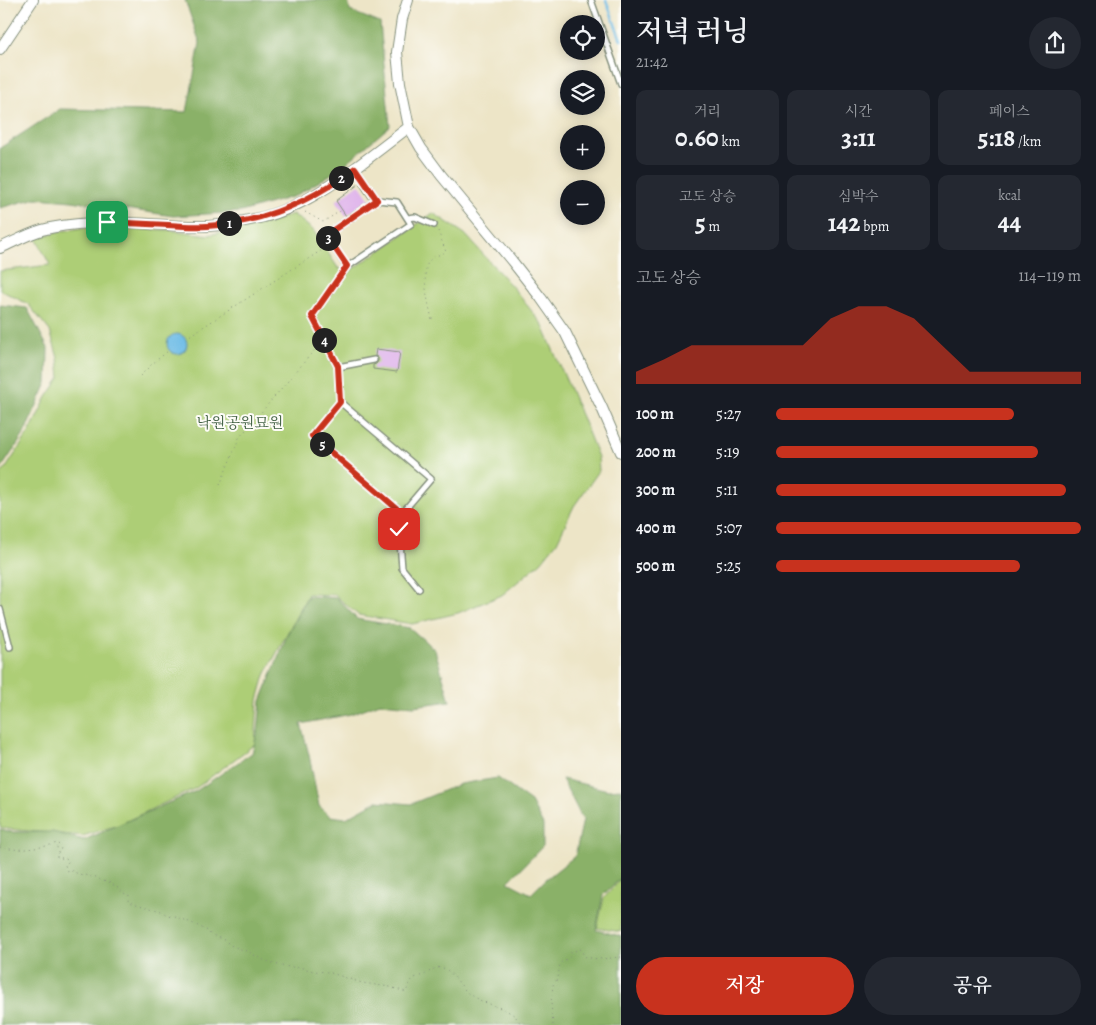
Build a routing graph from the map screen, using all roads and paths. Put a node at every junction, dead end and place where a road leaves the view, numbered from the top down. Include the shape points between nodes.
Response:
1 (33, 0) edge
2 (408, 0) edge
3 (591, 0) edge
4 (0, 48) edge
5 (621, 84) edge
6 (409, 127) junction
7 (355, 168) junction
8 (377, 200) junction
9 (342, 210) dead end
10 (305, 212) dead end
11 (408, 218) junction
12 (434, 225) joint
13 (332, 243) junction
14 (0, 248) edge
15 (347, 266) junction
16 (432, 319) dead end
17 (186, 338) dead end
18 (324, 339) junction
19 (168, 352) dead end
20 (374, 360) dead end
21 (338, 366) junction
22 (140, 376) dead end
23 (340, 402) junction
24 (621, 452) edge
25 (220, 485) dead end
26 (402, 513) junction
27 (419, 589) dead end
28 (0, 609) edge
29 (10, 647) dead end
30 (0, 847) edge
31 (621, 956) edge
32 (522, 1025) edge
33 (553, 1025) edge

1 - 4 street
2 - 6 street via 397,52
3 - 5 lane
6 - 7 street
6 - 24 street via 441,175 565,332
7 - 8 lane
7 - 14 street via 291,207 266,216 206,226 84,224 42,230
8 - 11 lane via 397,202
8 - 13 lane via 326,235
9 - 10 path via 323,222
11 - 12 lane
11 - 15 lane via 412,224
12 - 16 path via 446,252 430,259 425,270
13 - 15 lane
13 - 17 path
15 - 18 lane via 312,316
18 - 21 lane
18 - 25 path via 239,438
19 - 22 path
20 - 21 lane
21 - 23 lane
23 - 26 lane via 312,436
23 - 26 lane via 431,479
26 - 27 lane via 399,529 402,568
28 - 29 lane
30 - 32 path via 36,847 57,842 56,847 61,848 56,855 69,861 65,865 67,871 109,882 128,894 128,901 132,903 194,924 232,946 281,966 328,972 406,992 412,979 442,968 450,972 469,994 507,1011
31 - 33 path via 589,958 581,949 571,952 570,957 560,963 558,978 553,985

